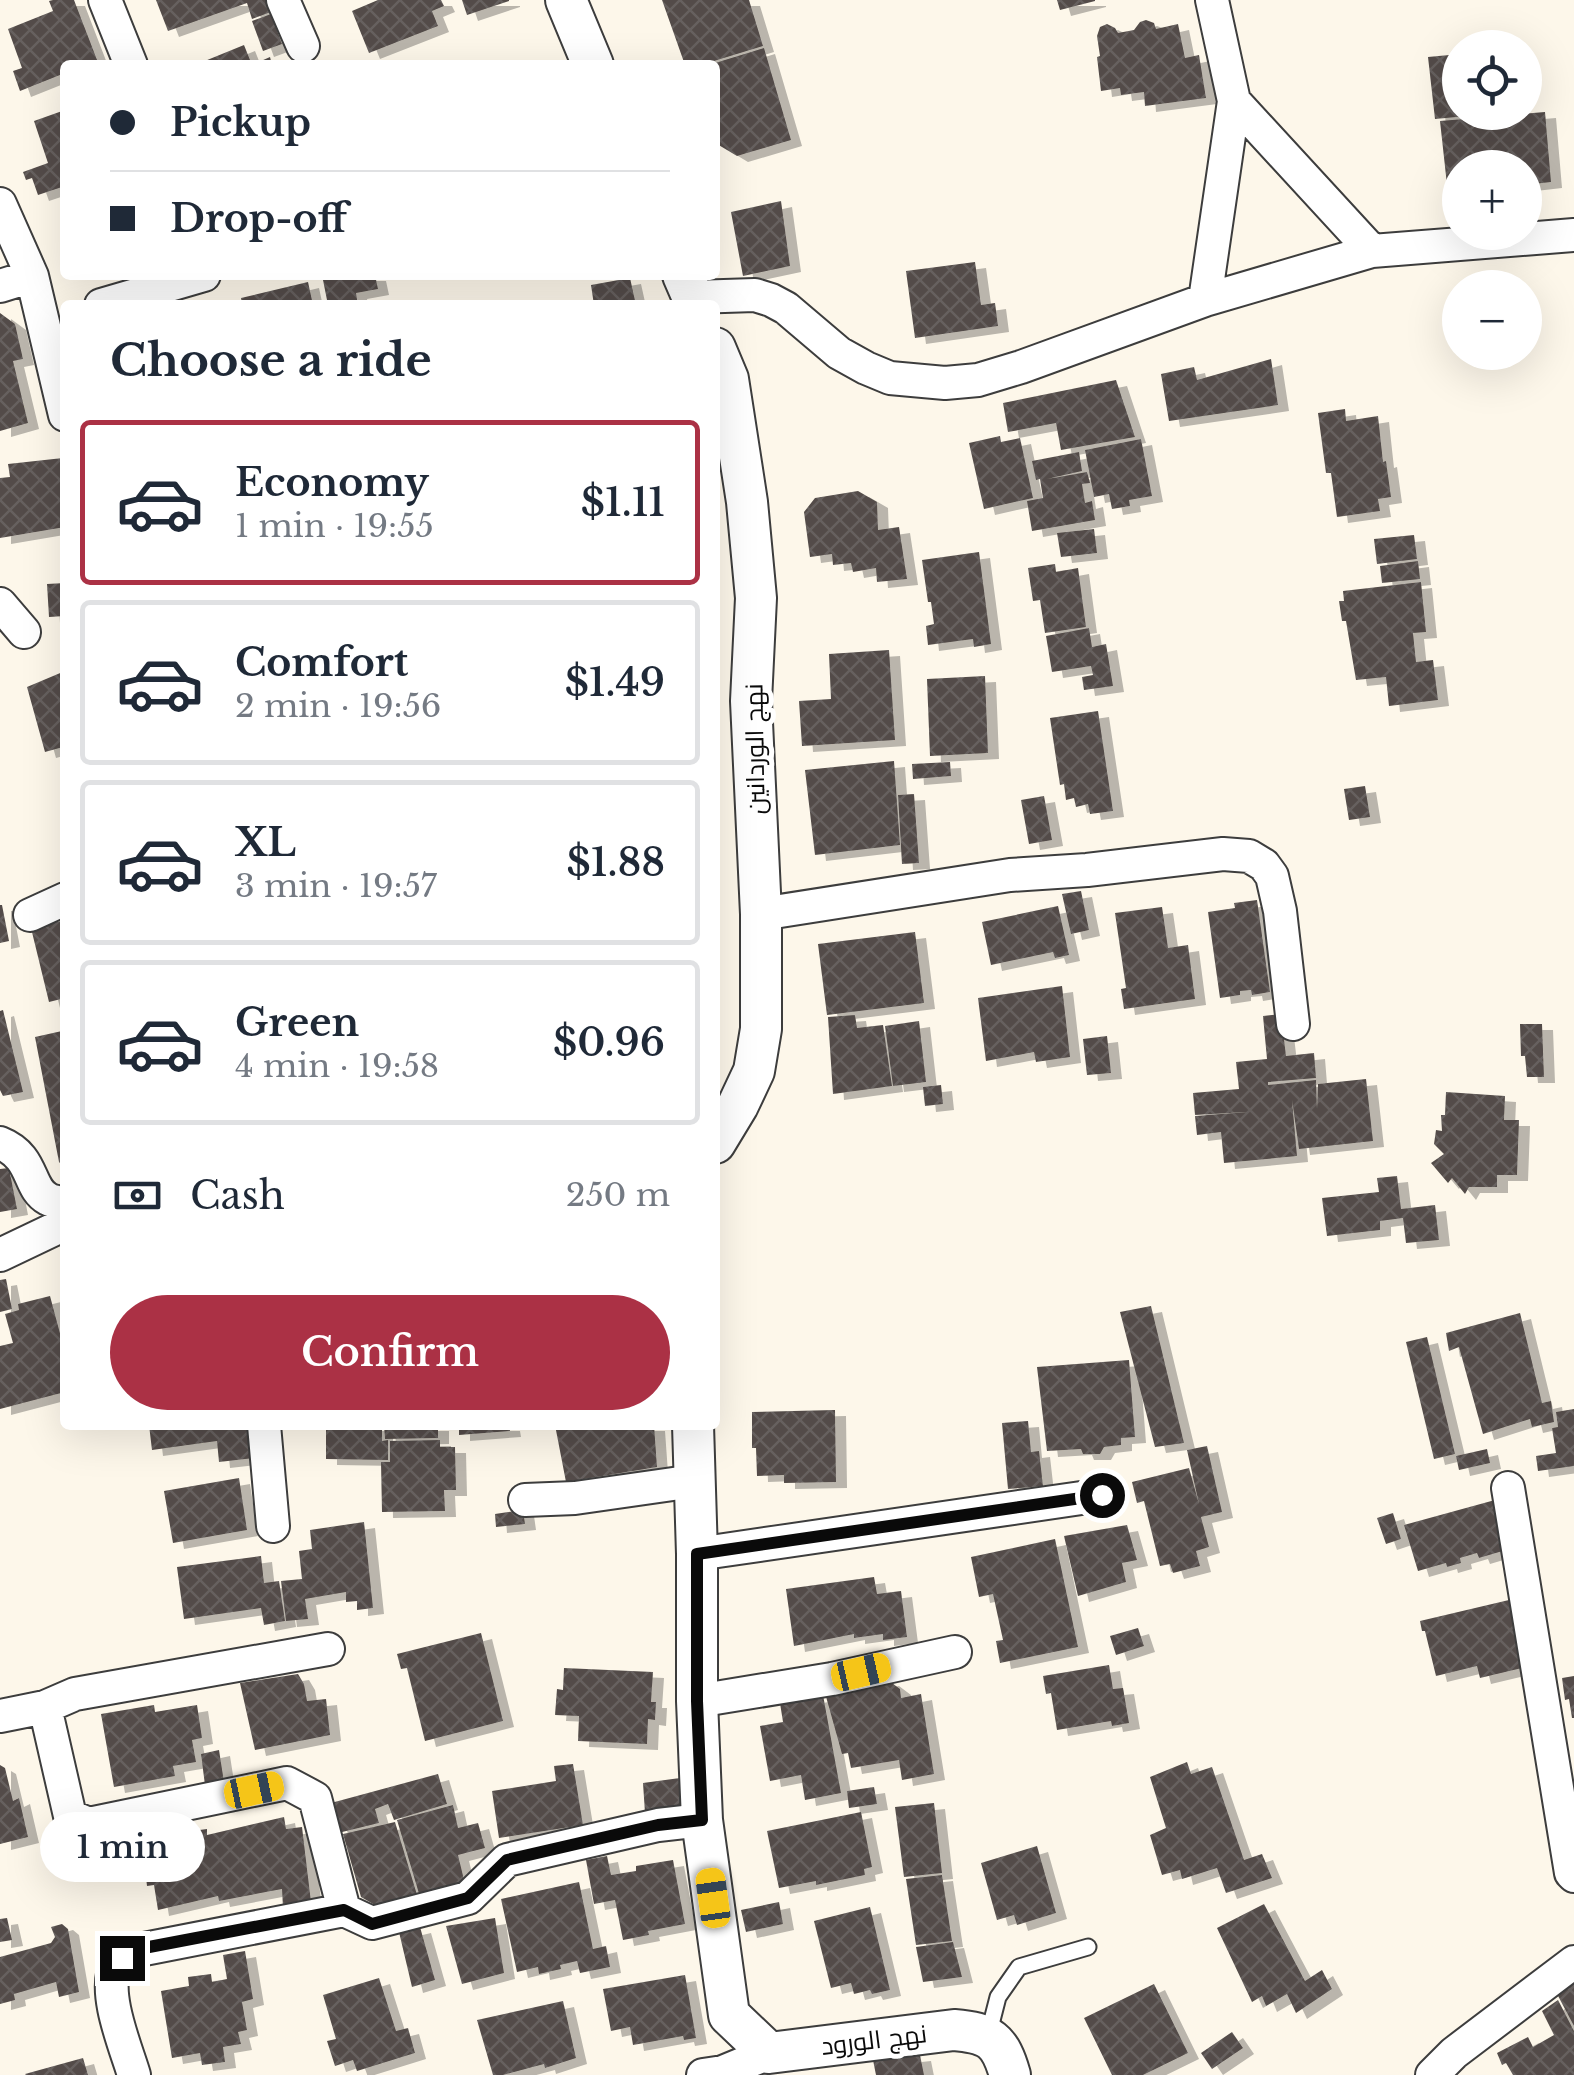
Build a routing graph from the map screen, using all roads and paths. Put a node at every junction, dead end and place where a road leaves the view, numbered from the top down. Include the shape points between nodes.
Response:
1 (104, 0) edge
2 (283, 0) edge
3 (566, 0) edge
4 (1212, 0) edge
5 (303, 46) dead end
6 (129, 60) edge
7 (591, 60) edge
8 (1234, 101) junction
9 (0, 204) edge
10 (1574, 235) edge
11 (1372, 251) junction
12 (32, 276) junction
13 (187, 280) edge
14 (0, 286) edge
15 (691, 292) edge
16 (118, 300) edge
17 (1204, 300) junction
18 (54, 319) edge
19 (720, 360) edge
20 (60, 371) edge
21 (0, 604) edge
22 (24, 632) dead end
23 (60, 901) edge
24 (761, 914) junction
25 (30, 915) dead end
26 (1294, 1024) dead end
27 (720, 1135) edge
28 (0, 1143) edge
29 (60, 1202) edge
30 (60, 1226) edge
31 (0, 1255) edge
32 (264, 1430) edge
33 (693, 1430) edge
34 (694, 1481) junction
35 (1508, 1488) dead end
36 (1102, 1495) dead end
37 (525, 1500) dead end
38 (273, 1526) dead end
39 (697, 1554) junction
40 (328, 1649) dead end
41 (955, 1652) dead end
42 (697, 1701) junction
43 (45, 1706) junction
44 (0, 1716) edge
45 (702, 1820) junction
46 (1574, 1876) edge
47 (344, 1910) junction
48 (1088, 1947) dead end
49 (1574, 1962) edge
50 (988, 2036) junction
51 (769, 2053) junction
52 (134, 2075) edge
53 (703, 2075) edge
54 (1010, 2075) edge
55 (1432, 2075) edge

1 - 6 street
2 - 5 street
3 - 7 street
4 - 8 street
8 - 11 street
8 - 17 street
9 - 12 street
10 - 11 street
11 - 17 street
12 - 14 street
12 - 18 street
13 - 16 street
15 - 17 street via 770,300 866,368 890,378 945,384 1020,367
18 - 20 street
19 - 24 street, نهج الوردانين via 747,502 756,598 751,701
21 - 22 street
23 - 25 street
24 - 26 street via 1010,875 1248,856 1272,876
24 - 27 street, نهج الوردانين via 761,1029 754,1071
28 - 29 street via 18,1152 47,1199
30 - 31 street
32 - 38 street
33 - 34 street
34 - 37 street
34 - 39 street
35 - 46 street
36 - 39 street
39 - 42 street
40 - 43 street via 75,1694
41 - 42 street
42 - 45 street
43 - 44 street
43 - 47 street via 70,1816 89,1824 287,1783 315,1798
45 - 47 street via 507,1860 468,1898 372,1924
45 - 51 street via 730,2015
47 - 52 street via 134,1950 122,1958 112,1992
48 - 50 lane via 1018,1967 998,1997
49 - 55 street
50 - 51 street, نهج الورود via 954,2030
50 - 54 street
51 - 53 street

